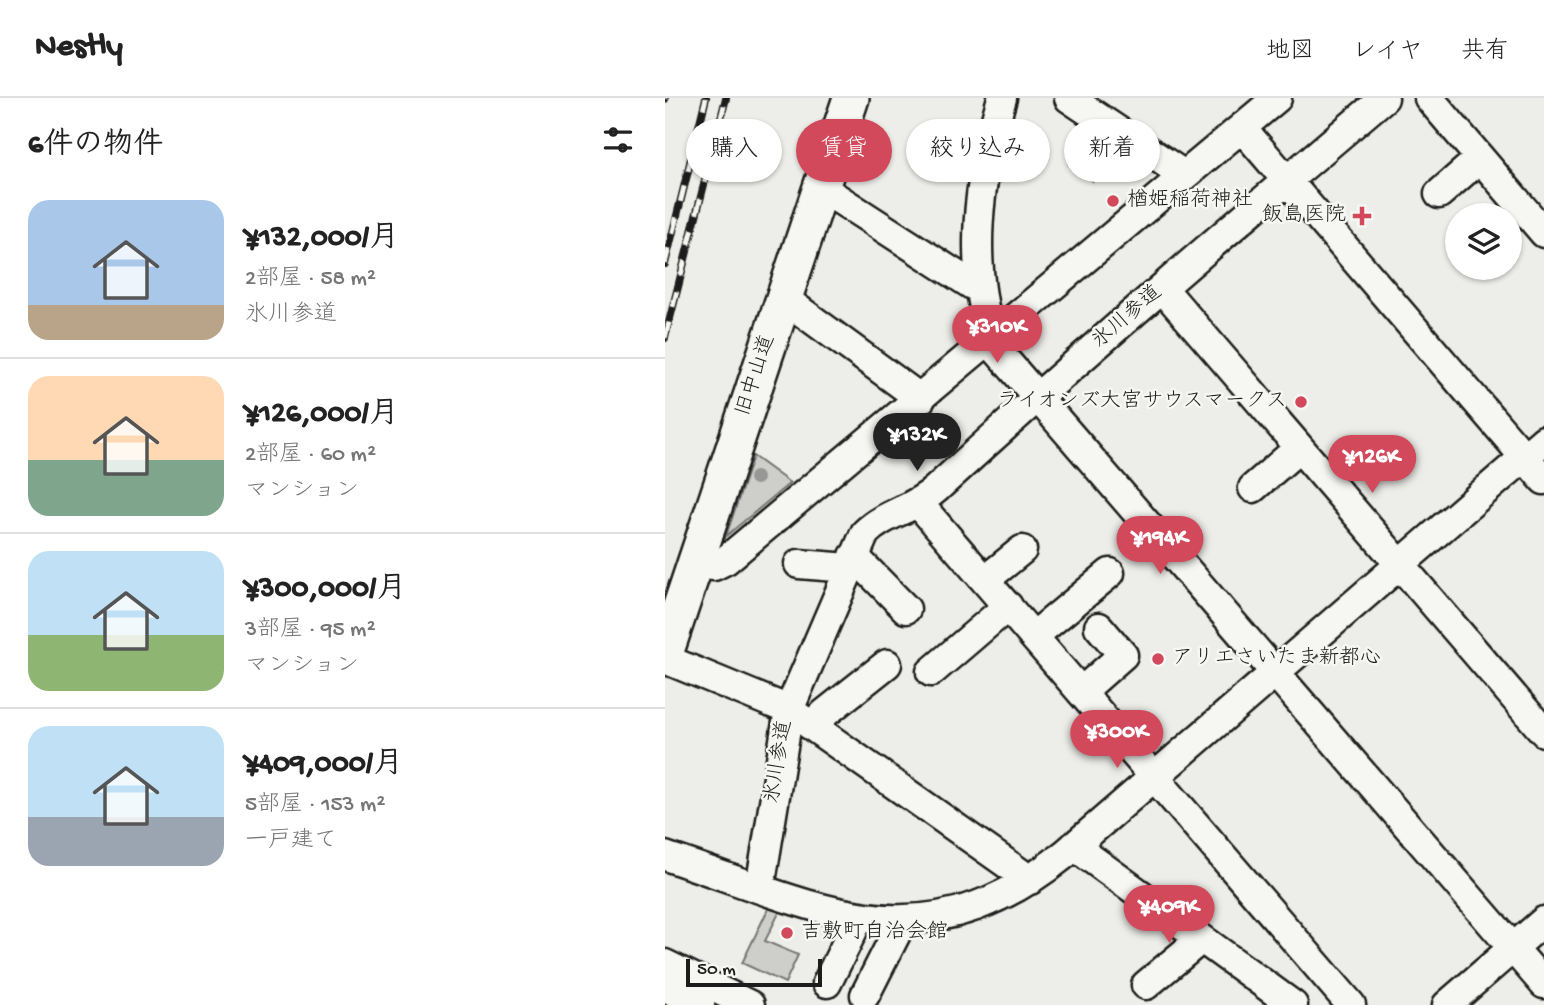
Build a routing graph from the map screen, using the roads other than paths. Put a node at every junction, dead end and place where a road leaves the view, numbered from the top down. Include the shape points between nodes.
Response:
1 (1002, 98) edge
2 (1069, 98) edge
3 (1277, 98) edge
4 (1384, 98) edge
5 (1429, 98) edge
6 (844, 100) edge
7 (1242, 128) junction
8 (1480, 158) junction
9 (1184, 175) junction
10 (1287, 180) junction
11 (820, 187) junction
12 (1439, 194) dead end
13 (1544, 233) edge
14 (980, 284) junction
15 (1163, 289) junction
16 (783, 298) junction
17 (991, 337) junction
18 (1038, 396) junction
19 (921, 399) junction
20 (1299, 447) junction
21 (1534, 448) edge
22 (1544, 480) edge
23 (1253, 488) dead end
24 (919, 504) junction
25 (1022, 550) dead end
26 (852, 562) junction
27 (694, 564) junction
28 (1399, 564) junction
29 (799, 565) dead end
30 (1110, 573) dead end
31 (985, 580) junction
32 (1008, 606) junction
33 (905, 609) dead end
34 (1099, 627) dead end
35 (1034, 636) junction
36 (665, 656) edge
37 (887, 664) dead end
38 (931, 672) dead end
39 (1275, 672) junction
40 (1081, 692) junction
41 (800, 717) junction
42 (1544, 732) edge
43 (1154, 776) junction
44 (1074, 846) junction
45 (665, 856) edge
46 (1030, 880) junction
47 (760, 888) junction
48 (859, 918) junction
49 (903, 920) junction
50 (1544, 921) edge
51 (1202, 939) junction
52 (1513, 948) junction
53 (665, 964) edge
54 (827, 983) dead end
55 (1544, 984) edge
56 (1146, 985) dead end
57 (665, 988) edge
58 (865, 995) dead end
59 (700, 1005) edge
60 (750, 1005) edge
61 (1293, 1005) edge
62 (1351, 1005) edge
63 (1447, 1005) edge

1 - 14 street via 979,197
2 - 9 street
3 - 7 street
4 - 10 street, 氷川参道
5 - 8 street
6 - 11 main road, 旧中山道
7 - 9 street
7 - 10 street
8 - 12 street
8 - 13 street
9 - 17 street
10 - 15 street, 氷川参道
10 - 21 street
11 - 14 street via 972,285
11 - 16 main road, 旧中山道
14 - 17 street
15 - 18 street, 氷川参道
15 - 20 street
16 - 19 street
16 - 27 main road, 旧中山道
17 - 18 street via 995,348
17 - 19 street
18 - 24 street, 氷川参道
18 - 39 street
19 - 27 street via 726,560 714,566
20 - 23 street
20 - 28 street
21 - 22 street
21 - 28 street
24 - 26 street, 氷川参道 via 875,523 865,533
24 - 31 street
25 - 31 street
26 - 29 street
26 - 33 street
26 - 41 street, 氷川参道
27 - 36 main road, 旧中山道
28 - 39 street
28 - 42 street
30 - 35 street
31 - 32 street
32 - 35 street
32 - 38 street
34 - 40 street via 1123,655
35 - 40 street
36 - 41 street
37 - 41 street
39 - 43 street
39 - 52 street
40 - 43 street
41 - 46 street
41 - 47 street, 氷川参道
43 - 44 street
43 - 62 street
44 - 46 street
44 - 51 street
45 - 47 street
46 - 49 street via 990,903 953,914
47 - 48 street
48 - 49 street
48 - 54 street
49 - 58 street
50 - 52 street
51 - 56 street
51 - 61 street
52 - 55 street
52 - 63 street
53 - 60 street
57 - 59 street

